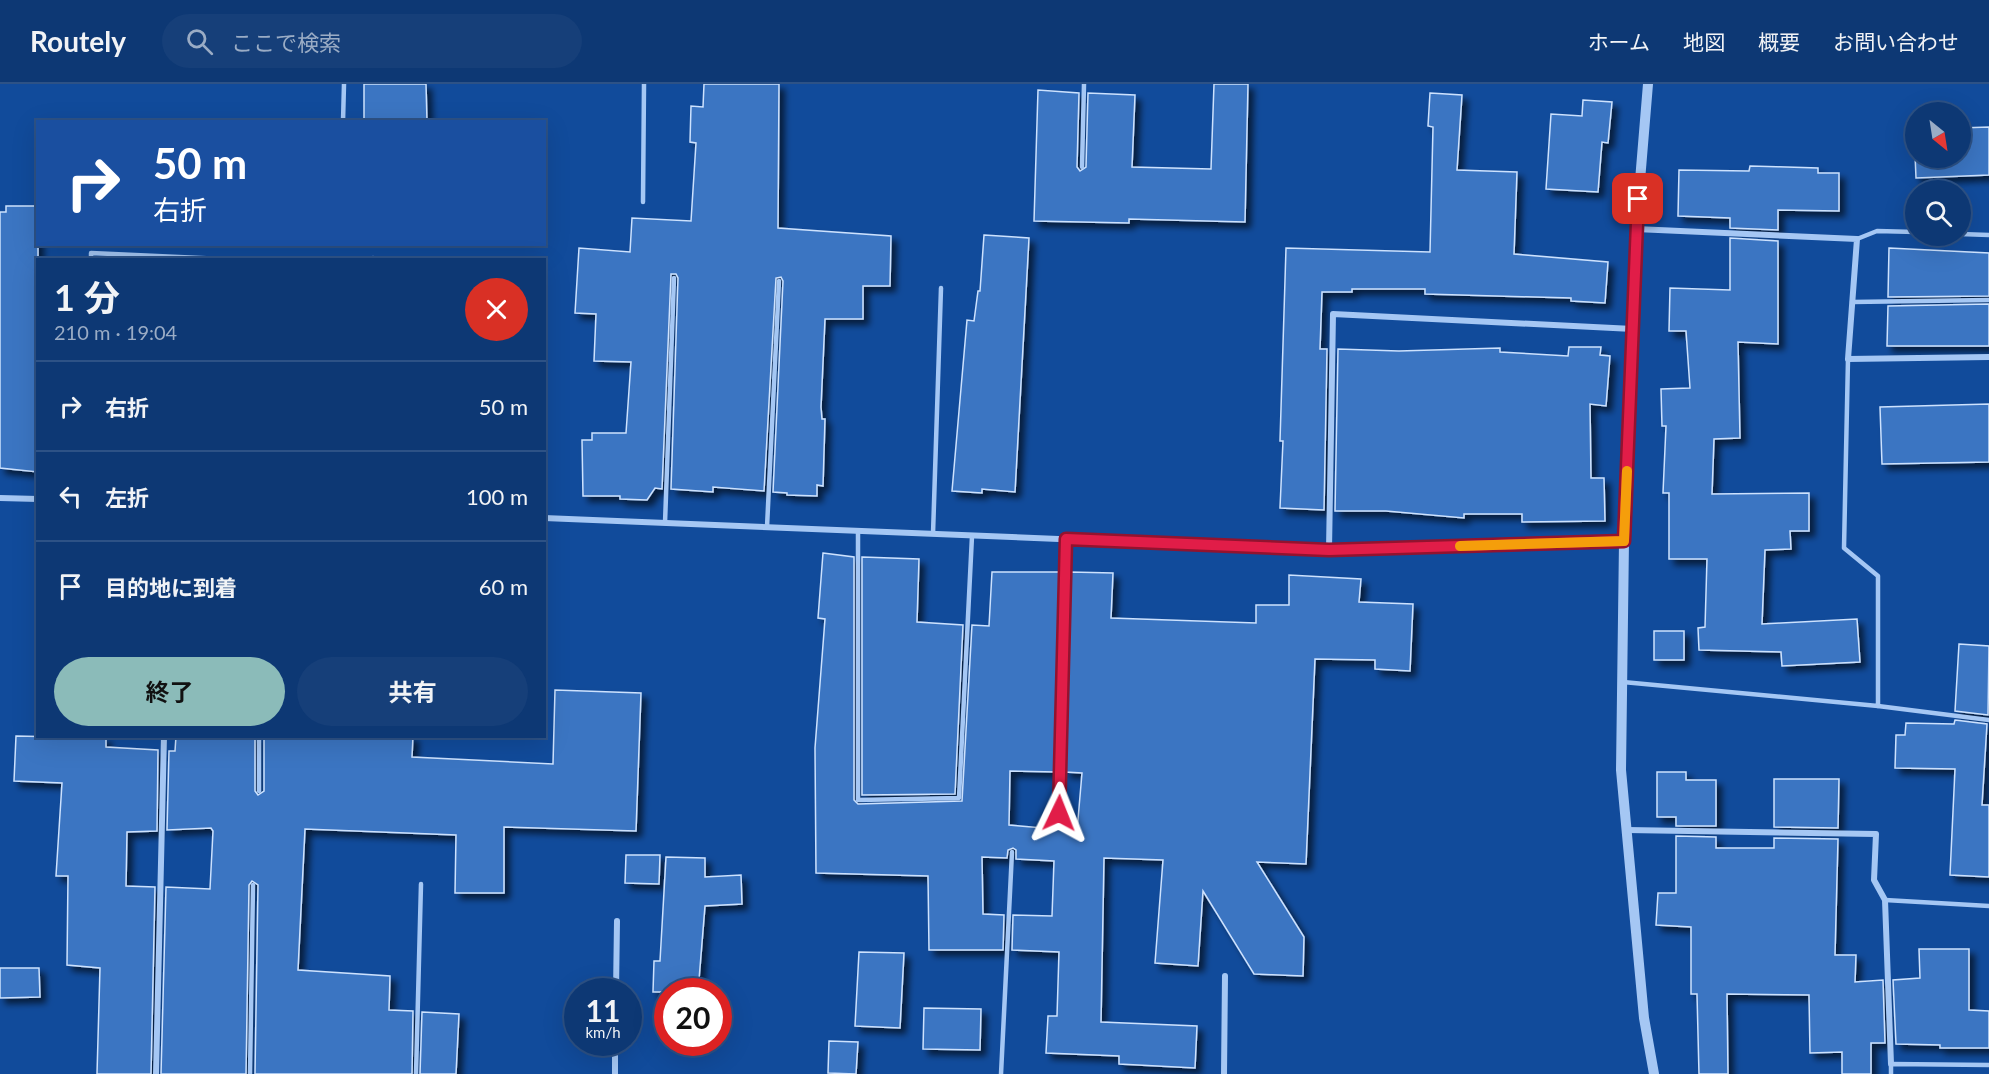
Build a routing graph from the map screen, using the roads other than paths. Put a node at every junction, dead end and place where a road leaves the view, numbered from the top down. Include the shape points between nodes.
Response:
1 (344, 84) edge
2 (644, 84) edge
3 (1084, 84) edge
4 (1648, 84) edge
5 (343, 120) edge
6 (1082, 167) dead end
7 (643, 202) dead end
8 (1636, 229) junction
9 (1905, 232) edge
10 (1971, 235) edge
11 (1989, 236) edge
12 (1857, 239) junction
13 (91, 258) edge
14 (200, 258) edge
15 (674, 278) dead end
16 (779, 281) dead end
17 (941, 288) dead end
18 (1989, 300) edge
19 (1852, 302) junction
20 (1633, 329) junction
21 (1989, 357) edge
22 (1848, 359) junction
23 (0, 498) edge
24 (36, 499) edge
25 (546, 518) edge
26 (665, 523) junction
27 (767, 527) junction
28 (858, 531) junction
29 (933, 534) junction
30 (972, 536) junction
31 (1066, 539) junction
32 (1624, 541) junction
33 (1329, 550) junction
34 (1622, 682) junction
35 (1878, 706) junction
36 (1989, 720) edge
37 (164, 738) edge
38 (260, 738) edge
39 (259, 791) dead end
40 (1059, 813) dead end
41 (1627, 830) junction
42 (1012, 852) dead end
43 (421, 884) dead end
44 (253, 885) dead end
45 (1885, 900) junction
46 (1989, 906) edge
47 (617, 921) dead end
48 (1225, 976) dead end
49 (616, 978) edge
50 (615, 1056) edge
51 (1891, 1064) junction
52 (1989, 1065) edge
53 (156, 1074) edge
54 (250, 1074) edge
55 (416, 1074) edge
56 (615, 1074) edge
57 (1001, 1074) edge
58 (1224, 1074) edge
59 (1654, 1074) edge
60 (1892, 1074) edge

1 - 5 lane
2 - 7 lane
3 - 6 lane
4 - 8 street
8 - 12 street
8 - 20 street
9 - 12 lane via 1878,231
10 - 11 lane
12 - 19 street
13 - 14 lane via 91,253
15 - 26 lane
16 - 27 lane
17 - 29 lane
18 - 19 lane
19 - 22 street
20 - 32 street
20 - 33 street via 1333,314
21 - 22 street
22 - 35 lane via 1844,548 1878,576
23 - 24 street
25 - 26 street
26 - 27 street
27 - 28 street
28 - 29 street
28 - 30 lane via 858,800 959,798
29 - 30 street
30 - 31 street
31 - 33 street
31 - 40 lane
32 - 33 street
32 - 34 street
34 - 35 lane
34 - 41 street via 1621,770
35 - 36 lane
37 - 53 street
38 - 39 lane
41 - 45 street via 1876,834 1874,880
41 - 59 street via 1644,1018
42 - 57 lane
43 - 55 lane
44 - 54 lane
45 - 46 lane
45 - 51 street
47 - 49 street
48 - 58 street
50 - 56 street
51 - 52 lane
51 - 60 lane

